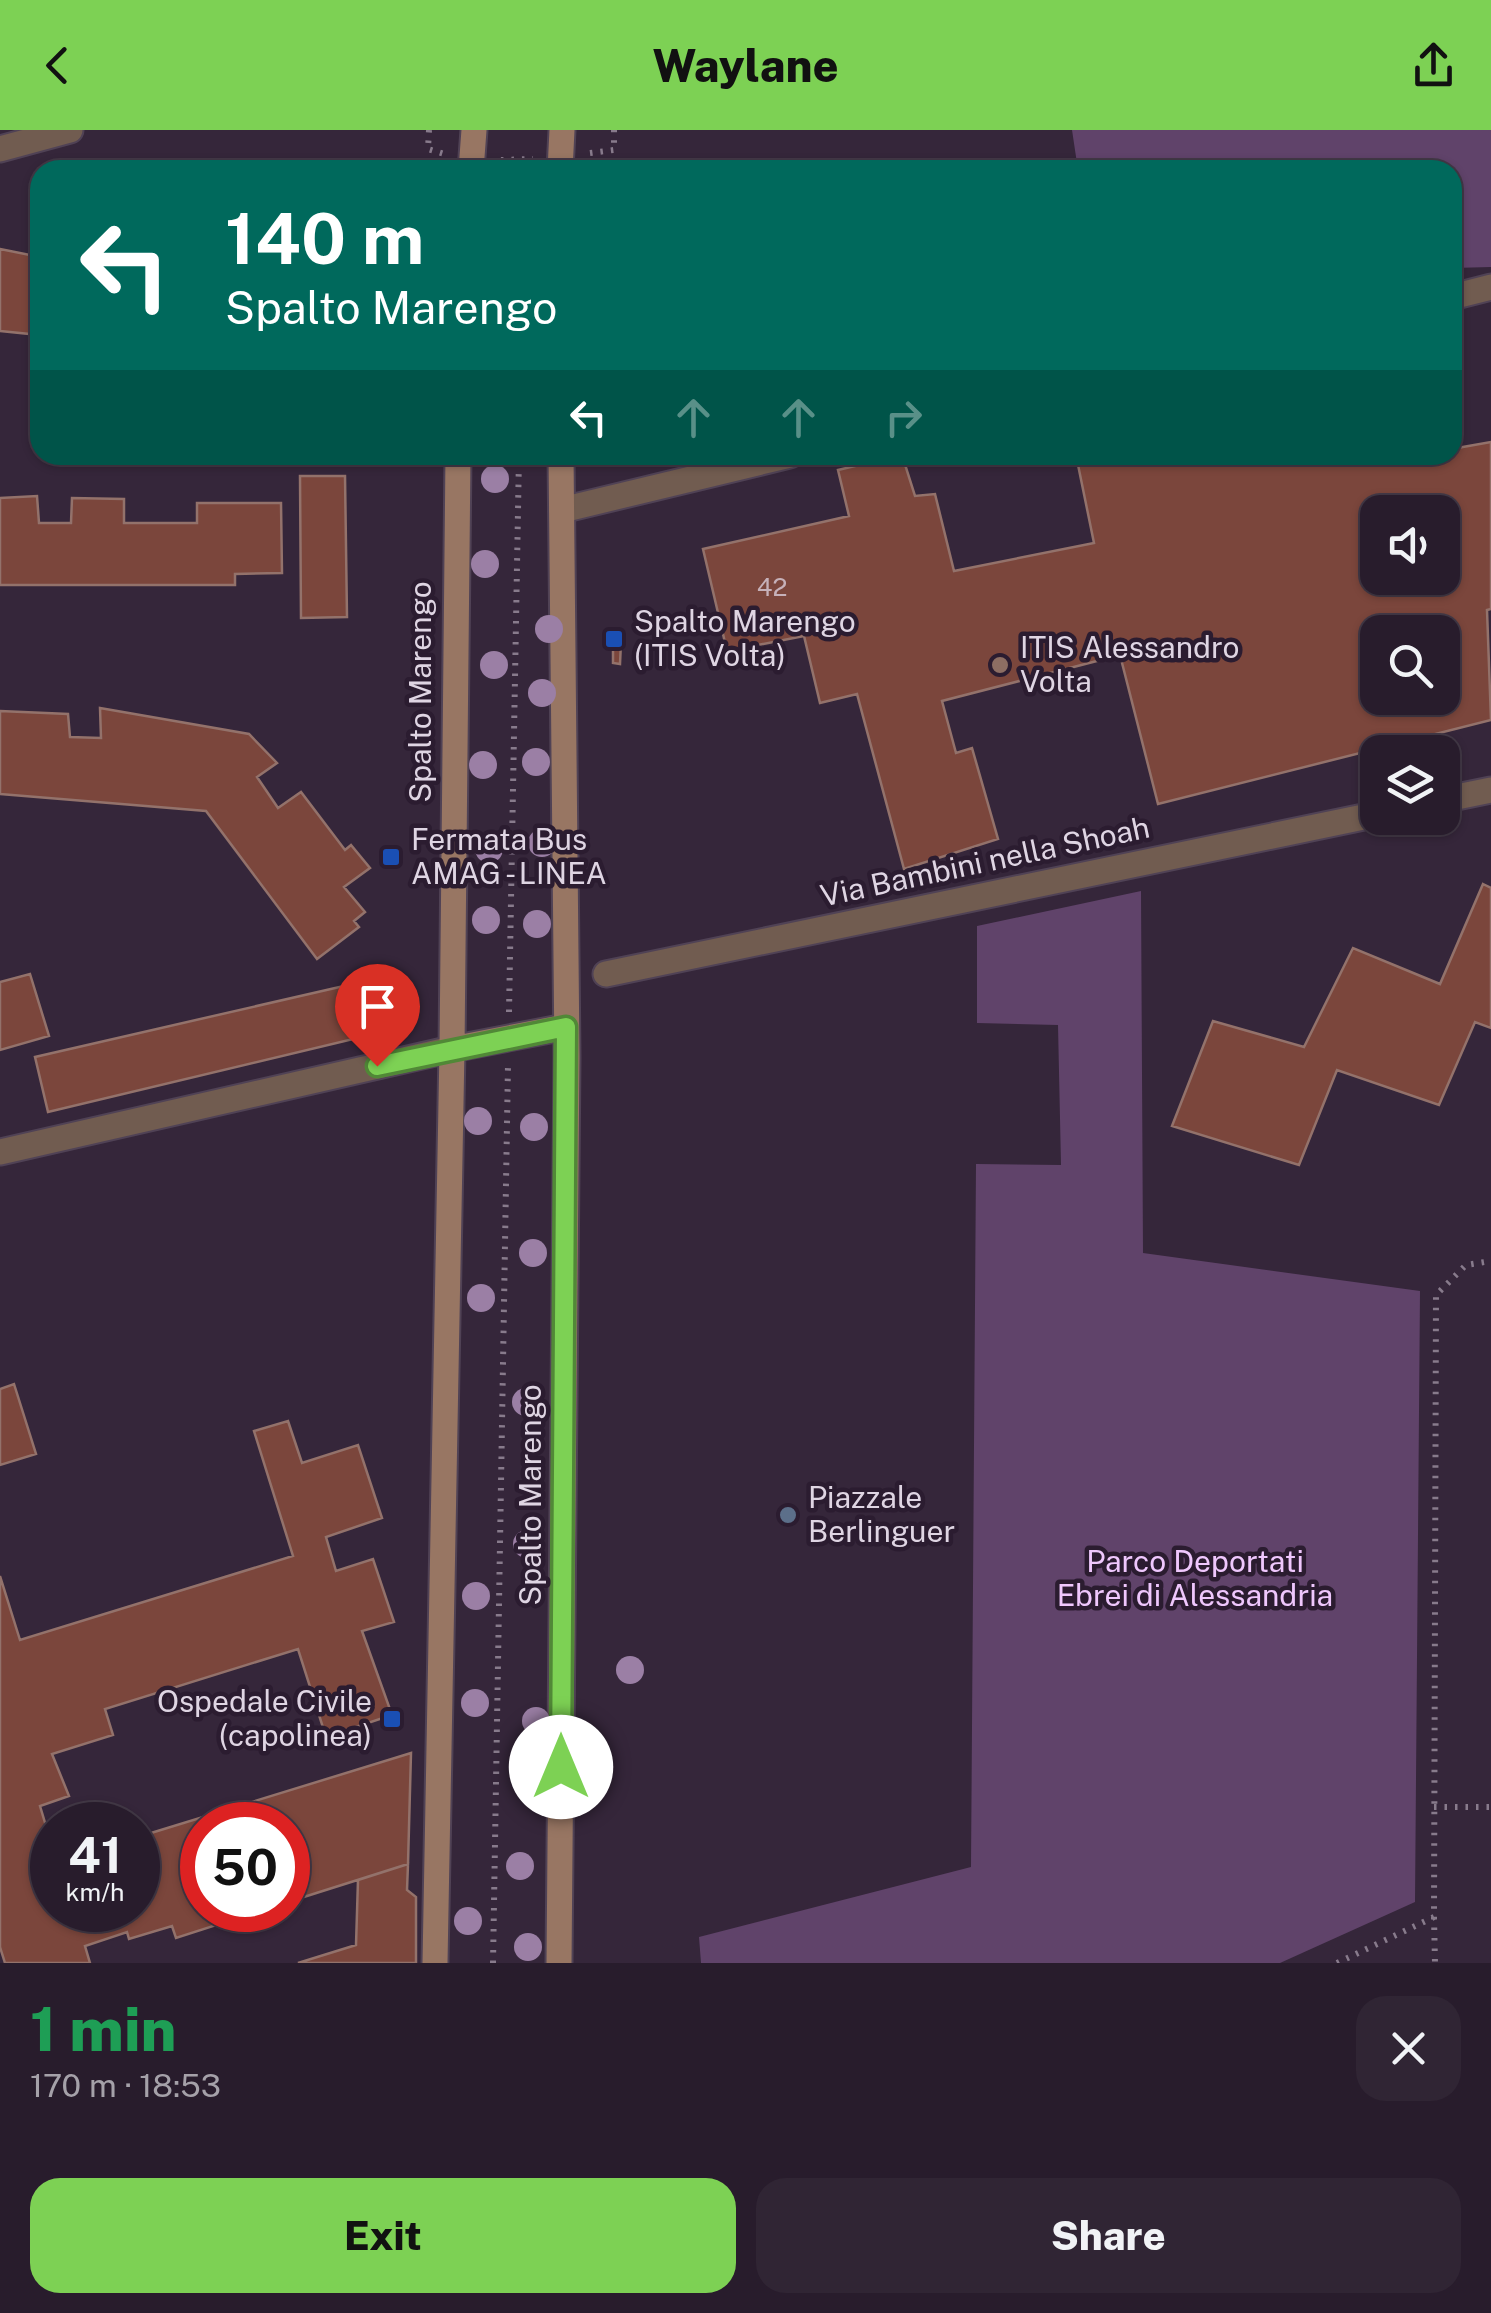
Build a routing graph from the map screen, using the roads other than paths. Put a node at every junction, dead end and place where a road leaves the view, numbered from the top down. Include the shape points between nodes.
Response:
1 (70, 130) edge
2 (474, 130) edge
3 (562, 130) edge
4 (0, 149) edge
5 (471, 160) edge
6 (560, 160) edge
7 (1491, 288) edge
8 (1462, 295) edge
9 (458, 465) edge
10 (562, 465) edge
11 (749, 465) edge
12 (562, 510) junction
13 (1491, 790) edge
14 (1460, 796) edge
15 (1360, 818) edge
16 (606, 974) dead end
17 (566, 1027) junction
18 (452, 1049) junction
19 (0, 1152) edge
20 (435, 1963) edge
21 (559, 1963) edge

1 - 4 street
2 - 5 main road
3 - 6 main road
7 - 8 street
9 - 18 main road, Spalto Marengo
10 - 12 main road, Spalto Marengo
11 - 12 street
12 - 17 main road, Spalto Marengo
13 - 14 street
15 - 16 street, Via Bambini nella Shoah
17 - 18 main road
17 - 21 main road, Spalto Marengo
18 - 19 street
18 - 20 main road, Spalto Marengo

